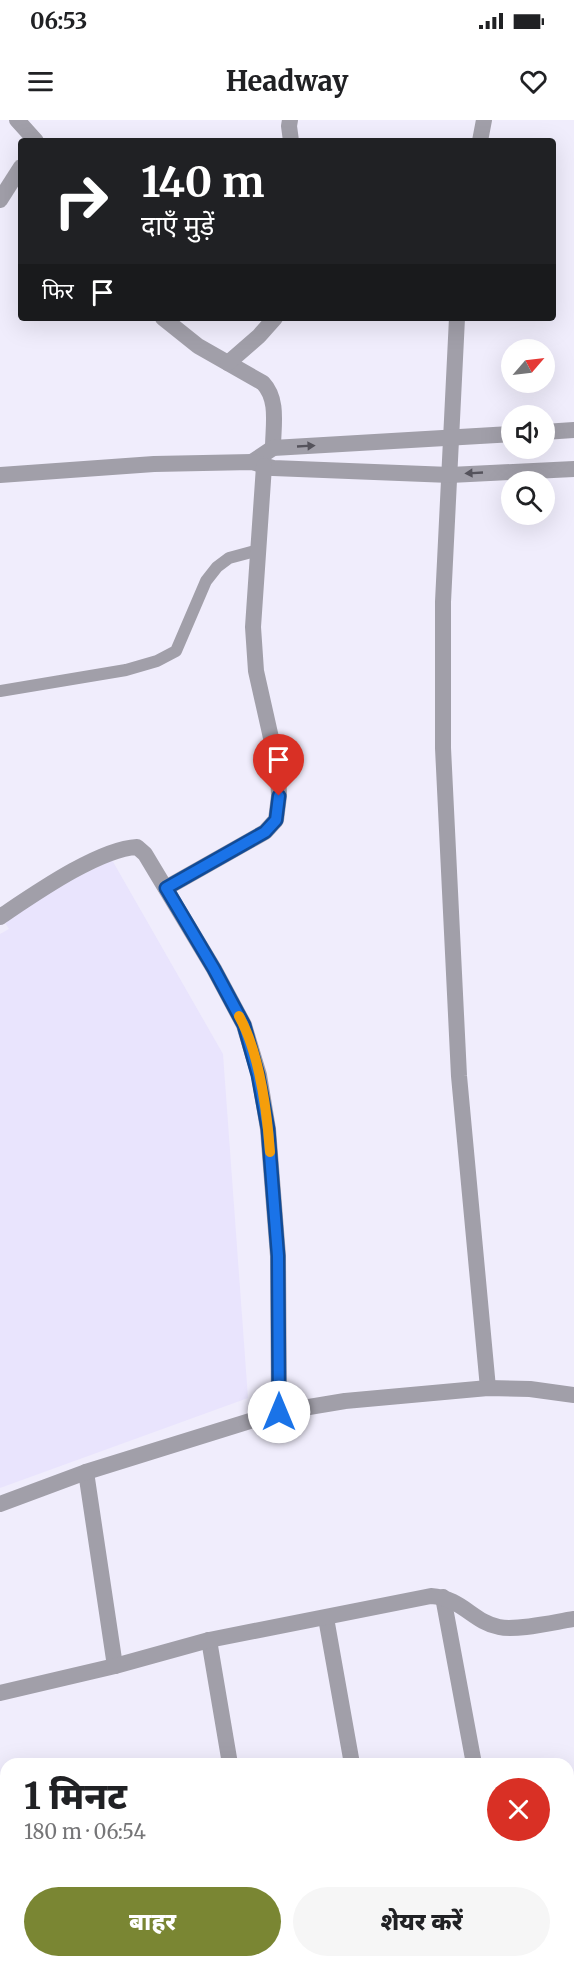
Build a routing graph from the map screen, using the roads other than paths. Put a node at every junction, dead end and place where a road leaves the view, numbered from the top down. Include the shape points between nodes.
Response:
1 (17, 120) edge
2 (290, 120) edge
3 (484, 120) edge
4 (33, 138) edge
5 (291, 138) edge
6 (481, 138) edge
7 (18, 172) edge
8 (0, 200) edge
9 (167, 321) edge
10 (272, 321) edge
11 (457, 321) edge
12 (228, 363) junction
13 (574, 430) edge
14 (555, 431) edge
15 (501, 435) edge
16 (451, 438) junction
17 (273, 448) junction
18 (258, 464) junction
19 (574, 468) edge
20 (0, 475) edge
21 (450, 475) junction
22 (259, 550) junction
23 (0, 691) edge
24 (166, 888) junction
25 (0, 917) edge
26 (488, 1388) junction
27 (574, 1395) edge
28 (279, 1412) junction
29 (86, 1472) junction
30 (0, 1504) edge
31 (443, 1597) junction
32 (326, 1618) junction
33 (574, 1619) edge
34 (209, 1640) junction
35 (115, 1666) junction
36 (0, 1693) edge
37 (229, 1758) edge
38 (351, 1758) edge
39 (473, 1758) edge

1 - 4 street
2 - 5 street
3 - 6 street
7 - 8 street
9 - 12 street
10 - 12 street
11 - 16 street
12 - 17 street via 270,391 274,404
13 - 14 street
15 - 16 street
17 -> 16 street
16 - 21 street
17 - 18 street
18 - 20 street via 154,464
18 - 21 street via 273,468
18 - 22 street
19 -> 21 street
21 - 26 street via 443,603 442,748 459,1076
22 - 23 lane via 230,558 217,567 206,581 176,651 126,670
22 - 24 street via 253,627 256,670 278,769 276,820 265,832
24 - 25 street via 145,854 137,847 129,847 56,880
24 - 28 street via 244,1025 258,1075 268,1129 278,1256
26 - 27 street
26 - 28 street via 345,1401
28 - 29 street
29 - 30 street
29 - 35 street
31 - 32 street via 431,1596
31 - 33 street via 497,1627
31 - 39 street
32 - 34 street
32 - 38 street
34 - 35 street
34 - 37 street
35 - 36 street

